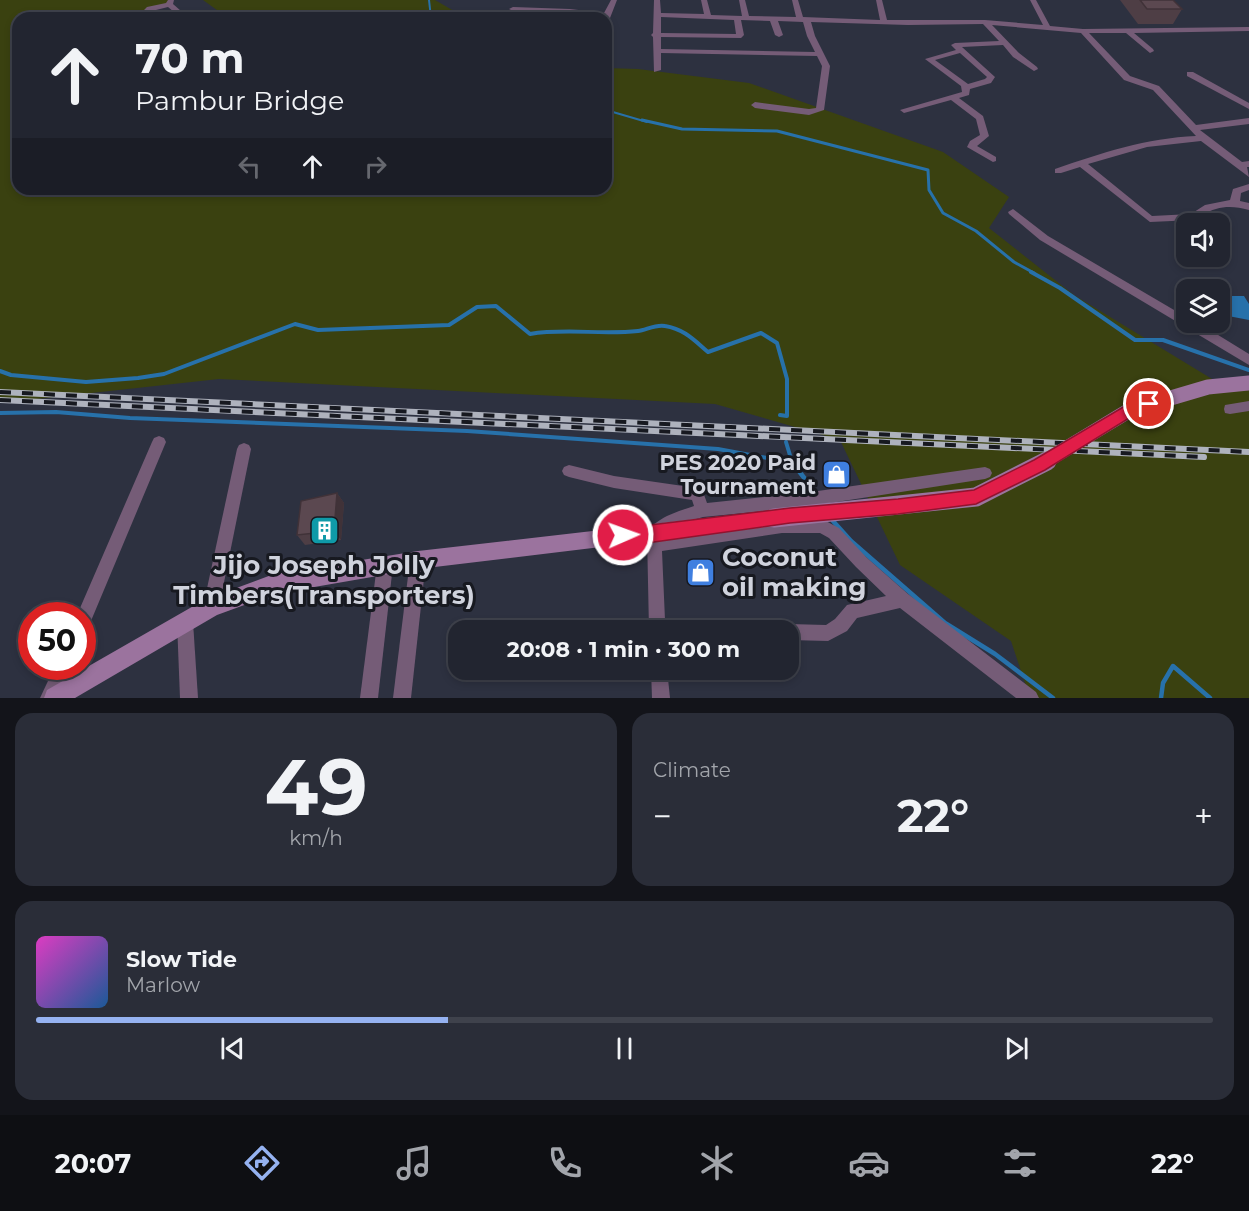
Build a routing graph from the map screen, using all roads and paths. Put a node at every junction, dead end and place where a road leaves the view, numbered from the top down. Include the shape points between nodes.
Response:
1 (575, 0) edge
2 (648, 0) edge
3 (704, 0) edge
4 (742, 0) edge
5 (795, 0) edge
6 (879, 0) edge
7 (1033, 0) edge
8 (657, 1) edge
9 (170, 2) edge
10 (513, 9) dead end
11 (570, 11) junction
12 (147, 12) edge
13 (576, 12) edge
14 (658, 15) junction
15 (708, 17) junction
16 (741, 18) junction
17 (773, 18) junction
18 (803, 18) junction
19 (884, 21) junction
20 (986, 22) junction
21 (1048, 28) junction
22 (1126, 29) junction
23 (1249, 29) edge
24 (1083, 31) junction
25 (655, 34) junction
26 (779, 35) dead end
27 (1004, 43) junction
28 (656, 51) junction
29 (959, 51) junction
30 (1150, 51) dead end
31 (821, 54) junction
32 (1034, 69) dead end
33 (657, 70) dead end
34 (1190, 74) dead end
35 (967, 87) junction
36 (953, 97) junction
37 (755, 105) dead end
38 (1249, 106) edge
39 (904, 110) dead end
40 (1249, 121) edge
41 (1195, 128) junction
42 (1203, 138) junction
43 (993, 159) dead end
44 (1081, 163) junction
45 (1245, 165) edge
46 (1058, 171) dead end
47 (1249, 174) edge
48 (1249, 187) edge
49 (1235, 202) junction
50 (1249, 207) edge
51 (1013, 212) dead end
52 (1201, 213) edge
53 (1176, 220) edge
54 (1176, 316) edge
55 (1205, 333) edge
56 (1249, 360) edge
57 (1249, 383) edge
58 (1249, 406) edge
59 (1230, 409) dead end
60 (159, 442) dead end
61 (244, 449) dead end
62 (569, 471) dead end
63 (985, 473) dead end
64 (703, 510) junction
65 (655, 539) junction
66 (418, 560) junction
67 (386, 565) junction
68 (902, 600) junction
69 (91, 602) edge
70 (211, 607) junction
71 (657, 620) edge
72 (185, 622) junction
73 (799, 632) edge
74 (57, 680) edge
75 (660, 680) edge
76 (49, 698) edge
77 (55, 698) edge
78 (189, 698) edge
79 (369, 698) edge
80 (402, 698) edge
81 (661, 698) edge
82 (1030, 698) edge

1 - 11 street
2 - 8 street
3 - 15 street
4 - 16 street
5 - 18 street
6 - 19 street
7 - 21 street
8 - 14 street
9 - 12 street
10 - 11 street
11 - 13 street
14 - 15 street
14 - 25 street
15 - 16 street
16 - 17 street
16 - 25 street via 738,36
17 - 18 street
17 - 26 street
18 - 19 street
18 - 31 street
19 - 20 street
20 - 21 street
20 - 27 street
21 - 24 street
22 - 23 street
22 - 24 street
22 - 30 street
24 - 41 street via 1127,78 1156,88
25 - 28 street
27 - 29 street via 955,45
27 - 32 street
28 - 31 street
28 - 33 street
29 - 35 street via 991,77
29 - 35 street via 929,59
31 - 37 street via 826,66 820,110
34 - 38 street
35 - 36 street via 966,93
36 - 39 street
36 - 43 street via 982,121 985,136 972,147
40 - 41 street
41 - 42 street
42 - 44 street via 1130,146
42 - 45 street
44 - 46 street
44 - 53 street via 1150,219
45 - 47 street
48 - 49 street via 1236,191
49 - 50 street
49 - 52 street
51 - 54 street via 1044,238
55 - 56 street
57 - 65 main road, bridge via 1208,387 1130,410 1040,465 976,497 774,518
58 - 59 street
60 - 69 street
61 - 70 street
62 - 64 street via 697,494
63 - 64 street via 804,500
64 - 65 street via 675,519
65 - 66 main road via 583,539
65 - 68 street via 782,526 822,526
65 - 71 street
66 - 67 main road
66 - 80 street
67 - 70 main road via 274,584
67 - 79 street
68 - 73 street via 853,611 828,633
68 - 82 street
70 - 72 main road
72 - 77 main road
72 - 78 street
74 - 76 street
75 - 81 street

